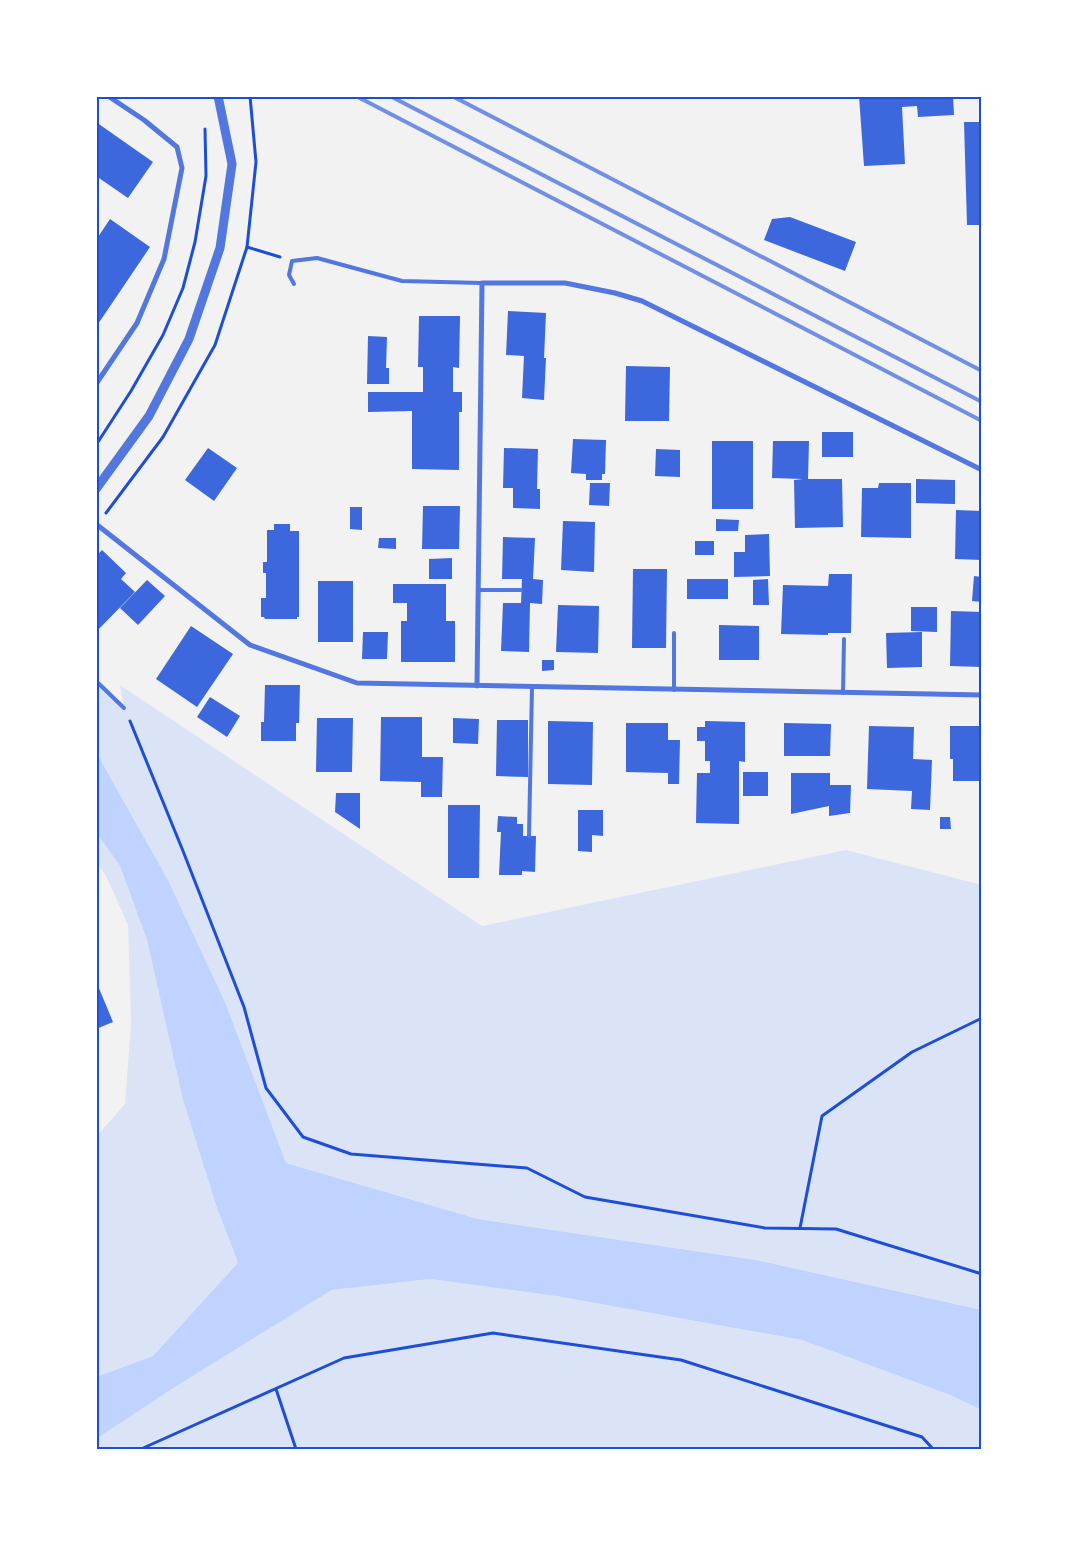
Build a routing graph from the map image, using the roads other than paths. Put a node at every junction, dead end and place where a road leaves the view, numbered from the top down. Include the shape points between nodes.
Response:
1 (108, 96) edge
2 (218, 96) edge
3 (482, 283) junction
4 (294, 284) dead end
5 (96, 384) edge
6 (982, 470) edge
7 (96, 489) edge
8 (96, 524) edge
9 (478, 590) junction
10 (522, 590) dead end
11 (674, 633) dead end
12 (844, 640) dead end
13 (96, 681) edge
14 (477, 686) junction
15 (532, 687) junction
16 (674, 690) junction
17 (843, 693) junction
18 (982, 695) edge
19 (124, 708) road end
20 (529, 836) dead end

1 - 5 street via 177,147 182,168 164,259 137,323
2 - 7 street via 232,164 220,248 189,339 149,416
3 - 4 lane via 402,281 317,258 292,261 289,275
3 - 6 street via 565,284 615,292 642,301
3 - 9 street
8 - 14 street via 250,645 356,683
9 - 10 lane
9 - 14 street
11 - 16 lane
12 - 17 lane
13 - 19 lane
14 - 15 street
15 - 16 street
15 - 20 lane
16 - 17 street
17 - 18 street

